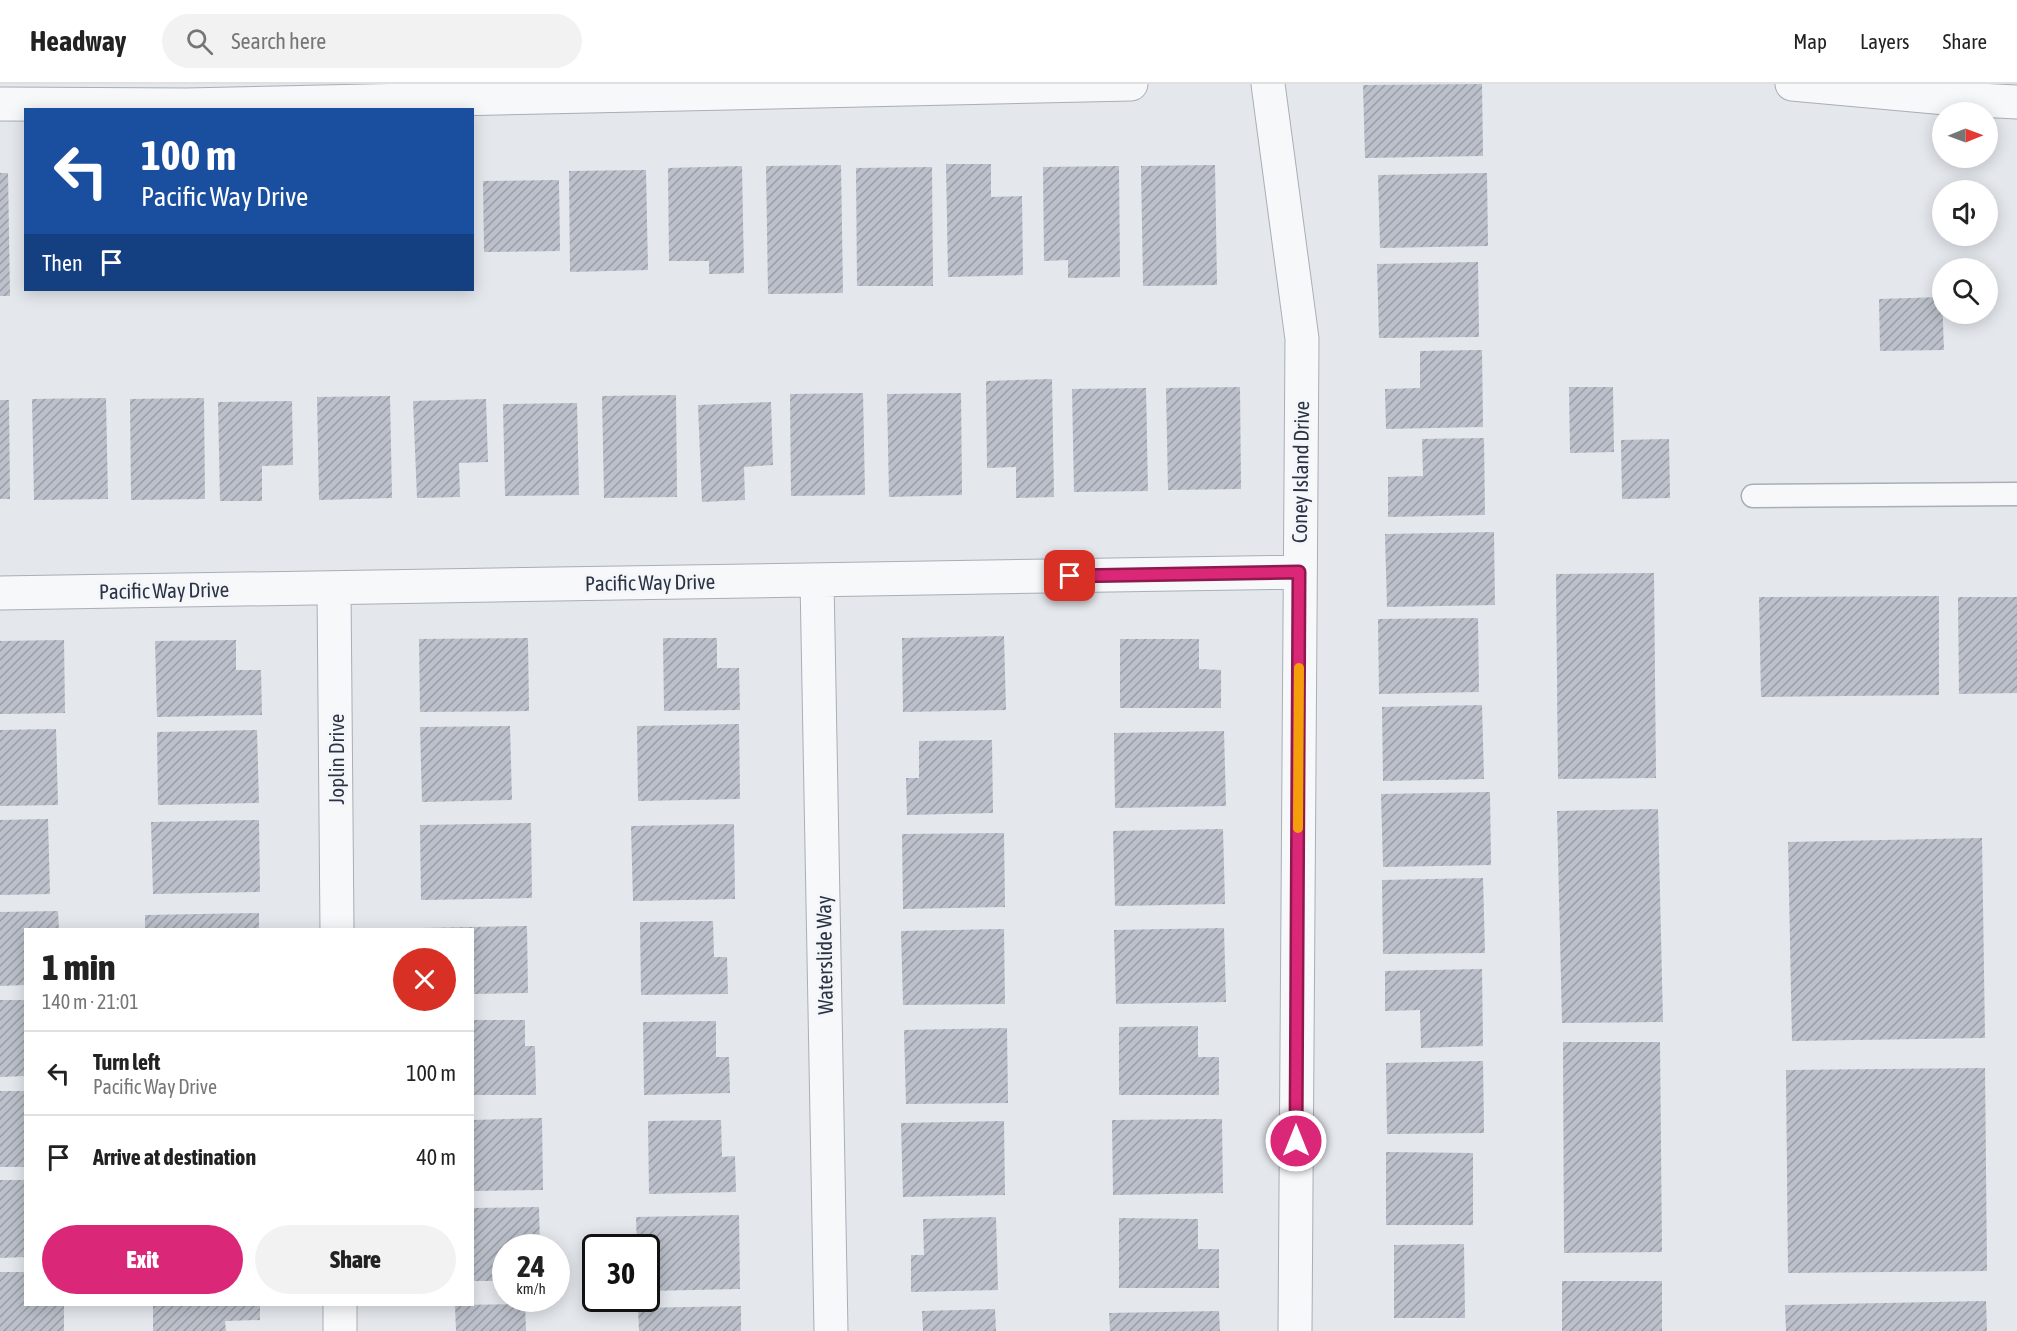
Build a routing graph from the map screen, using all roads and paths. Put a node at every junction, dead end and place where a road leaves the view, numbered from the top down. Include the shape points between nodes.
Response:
1 (1131, 84) edge
2 (1268, 84) edge
3 (1792, 84) edge
4 (739, 88) edge
5 (187, 95) edge
6 (2017, 102) edge
7 (0, 104) edge
8 (2017, 494) edge
9 (1753, 496) dead end
10 (1299, 572) junction
11 (818, 580) junction
12 (334, 588) junction
13 (0, 593) edge
14 (337, 928) edge
15 (340, 1306) edge
16 (340, 1331) edge
17 (831, 1331) edge
18 (1295, 1331) edge

1 - 4 street
2 - 10 street, Coney Island Drive via 1302,339
3 - 6 street
4 - 5 street
5 - 7 street
8 - 9 lane
10 - 11 street, Pacific Way Drive
10 - 18 street, Coney Island Drive
11 - 12 street, Pacific Way Drive
11 - 17 street, Waterslide Way
12 - 13 street, Pacific Way Drive
12 - 14 street, Joplin Drive
15 - 16 street

